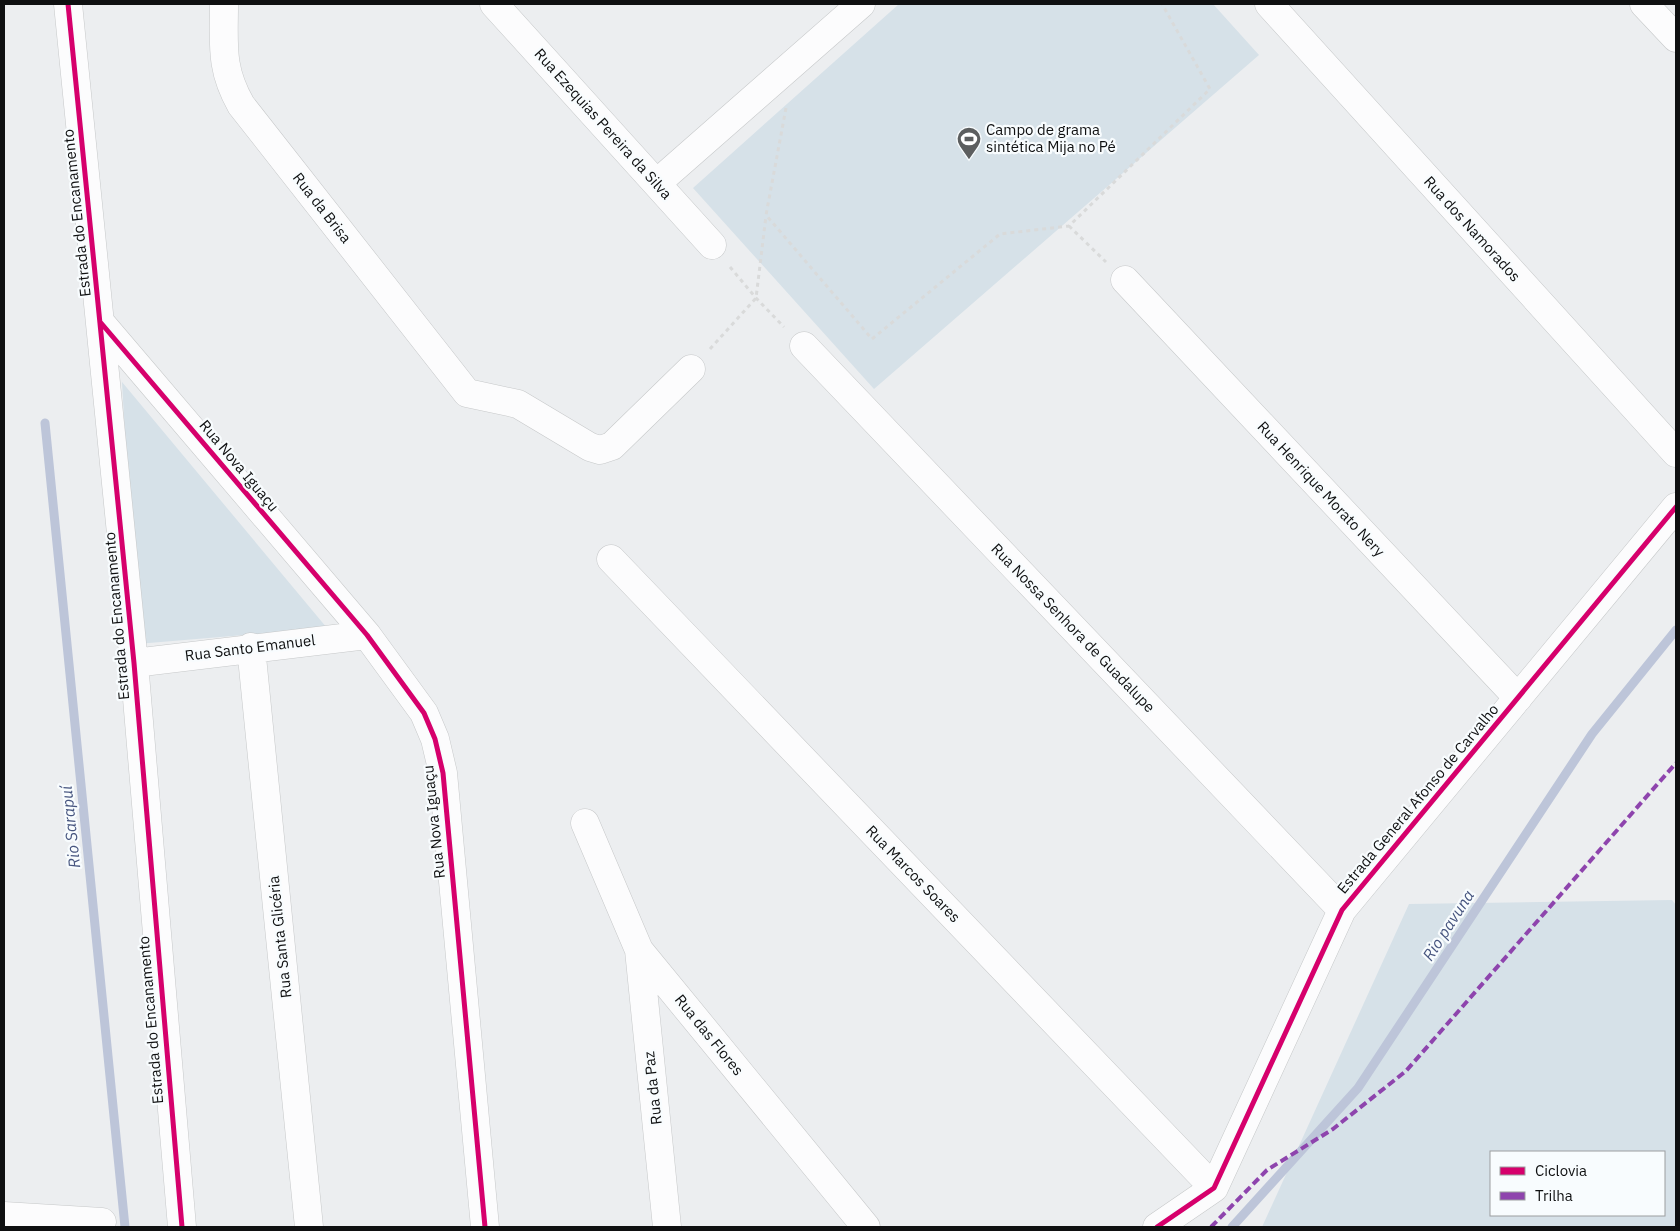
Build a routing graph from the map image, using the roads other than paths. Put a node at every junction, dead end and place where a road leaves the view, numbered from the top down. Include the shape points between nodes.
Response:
1 (68, 4) edge
2 (224, 4) edge
3 (494, 4) edge
4 (861, 4) edge
5 (1269, 4) edge
6 (1644, 4) edge
7 (1676, 38) edge
8 (657, 183) junction
9 (712, 245) road end
10 (1125, 280) road end
11 (100, 323) junction
12 (804, 346) road end
13 (691, 369) road end
14 (1676, 453) edge
15 (1676, 507) edge
16 (611, 559) dead end
17 (366, 635) junction
18 (251, 647) junction
19 (134, 663) junction
20 (1518, 698) junction
21 (585, 823) dead end
22 (1342, 910) junction
23 (639, 950) junction
24 (1214, 1188) junction
25 (4, 1216) edge
26 (102, 1222) dead end
27 (182, 1227) edge
28 (309, 1227) edge
29 (485, 1227) edge
30 (667, 1227) edge
31 (866, 1227) edge
32 (1158, 1227) edge

1 - 11 street, Estrada do Encanamento
2 - 13 street, Rua da Brisa via 225,65 241,105 467,393 518,404 600,450 612,446
3 - 8 street, Rua Ezequias Pereira da Silva
4 - 8 street
5 - 14 street, Rua dos Namorados
6 - 7 street
8 - 9 street, Rua Ezequias Pereira da Silva
10 - 20 street, Rua Henrique Morato Nery
11 - 17 street, Rua Nova Iguaçu
11 - 19 street, Estrada do Encanamento
12 - 22 street, Rua Nossa Senhora de Guadalupe
15 - 20 street, Estrada General Afonso de Carvalho
16 - 24 street, Rua Marcos Soares
17 - 18 street, Rua Santo Emanuel
17 - 29 street, Rua Nova Iguaçu via 424,713 435,738 443,773
18 - 19 street, Rua Santo Emanuel
18 - 28 street, Rua Santa Glicéria
19 - 27 street, Estrada do Encanamento
20 - 22 street, Estrada General Afonso de Carvalho
21 - 23 street, Rua das Flores
22 - 24 street, Estrada General Afonso de Carvalho
23 - 30 street, Rua da Paz
23 - 31 street, Rua das Flores
24 - 32 street
25 - 26 street

